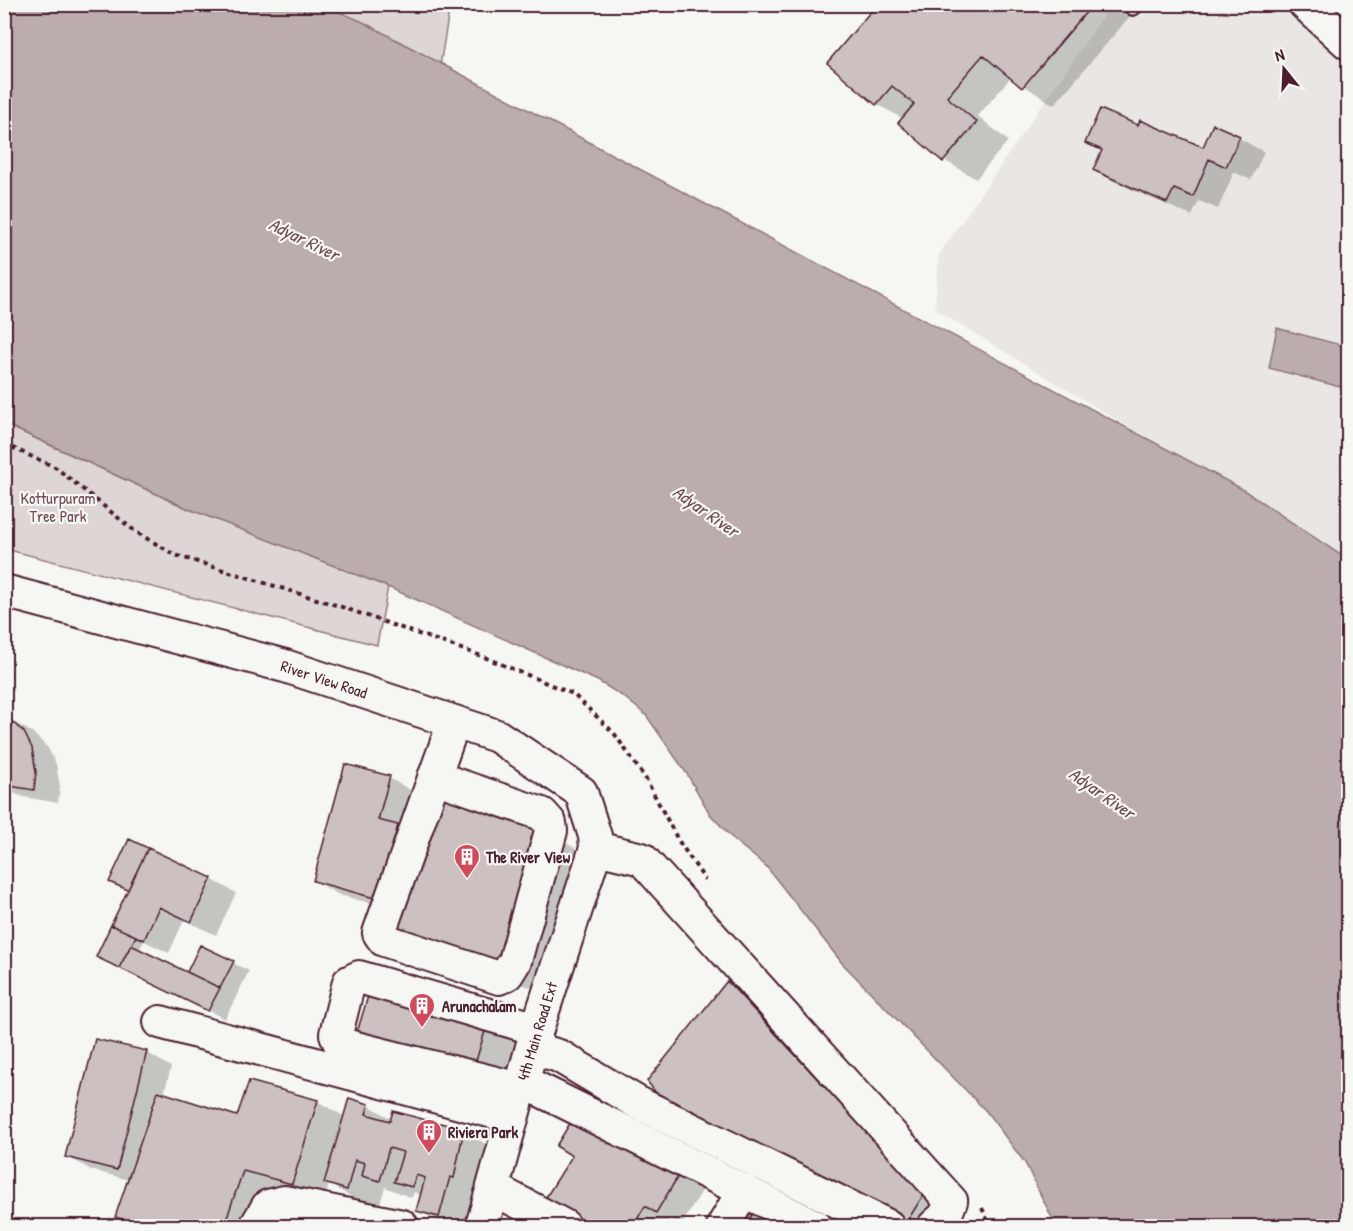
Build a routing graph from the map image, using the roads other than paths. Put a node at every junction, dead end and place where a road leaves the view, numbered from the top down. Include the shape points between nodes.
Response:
1 (1305, 4) edge
2 (1348, 44) edge
3 (4, 591) edge
4 (454, 722) junction
5 (434, 777) junction
6 (595, 842) junction
7 (160, 1022) dead end
8 (534, 1038) junction
9 (518, 1096) junction
10 (494, 1189) junction
11 (744, 1190) junction
12 (256, 1227) edge
13 (402, 1227) edge
14 (482, 1227) edge
15 (564, 1227) edge
16 (723, 1227) edge
17 (815, 1227) edge
18 (888, 1227) edge
19 (934, 1227) edge

1 - 2 street
3 - 4 street, River View Road via 285,666
4 - 5 street
4 - 6 street, River View Road via 497,736 581,792
5 - 5 street via 379,933 384,940 499,978 515,962 550,823 542,814
6 - 8 street, 4th Main Road Ext
6 - 19 street via 642,859 951,1201 945,1216
7 - 9 street
8 - 9 street, 4th Main Road Ext
8 - 9 street via 359,977 349,982 336,1034 340,1044
8 - 18 street via 638,1103
9 - 10 street, 4th Main Road Ext
9 - 11 street
10 - 14 street, 4th Main Road Ext
10 - 15 street
11 - 16 street
11 - 17 street
12 - 13 street via 268,1206 284,1202

